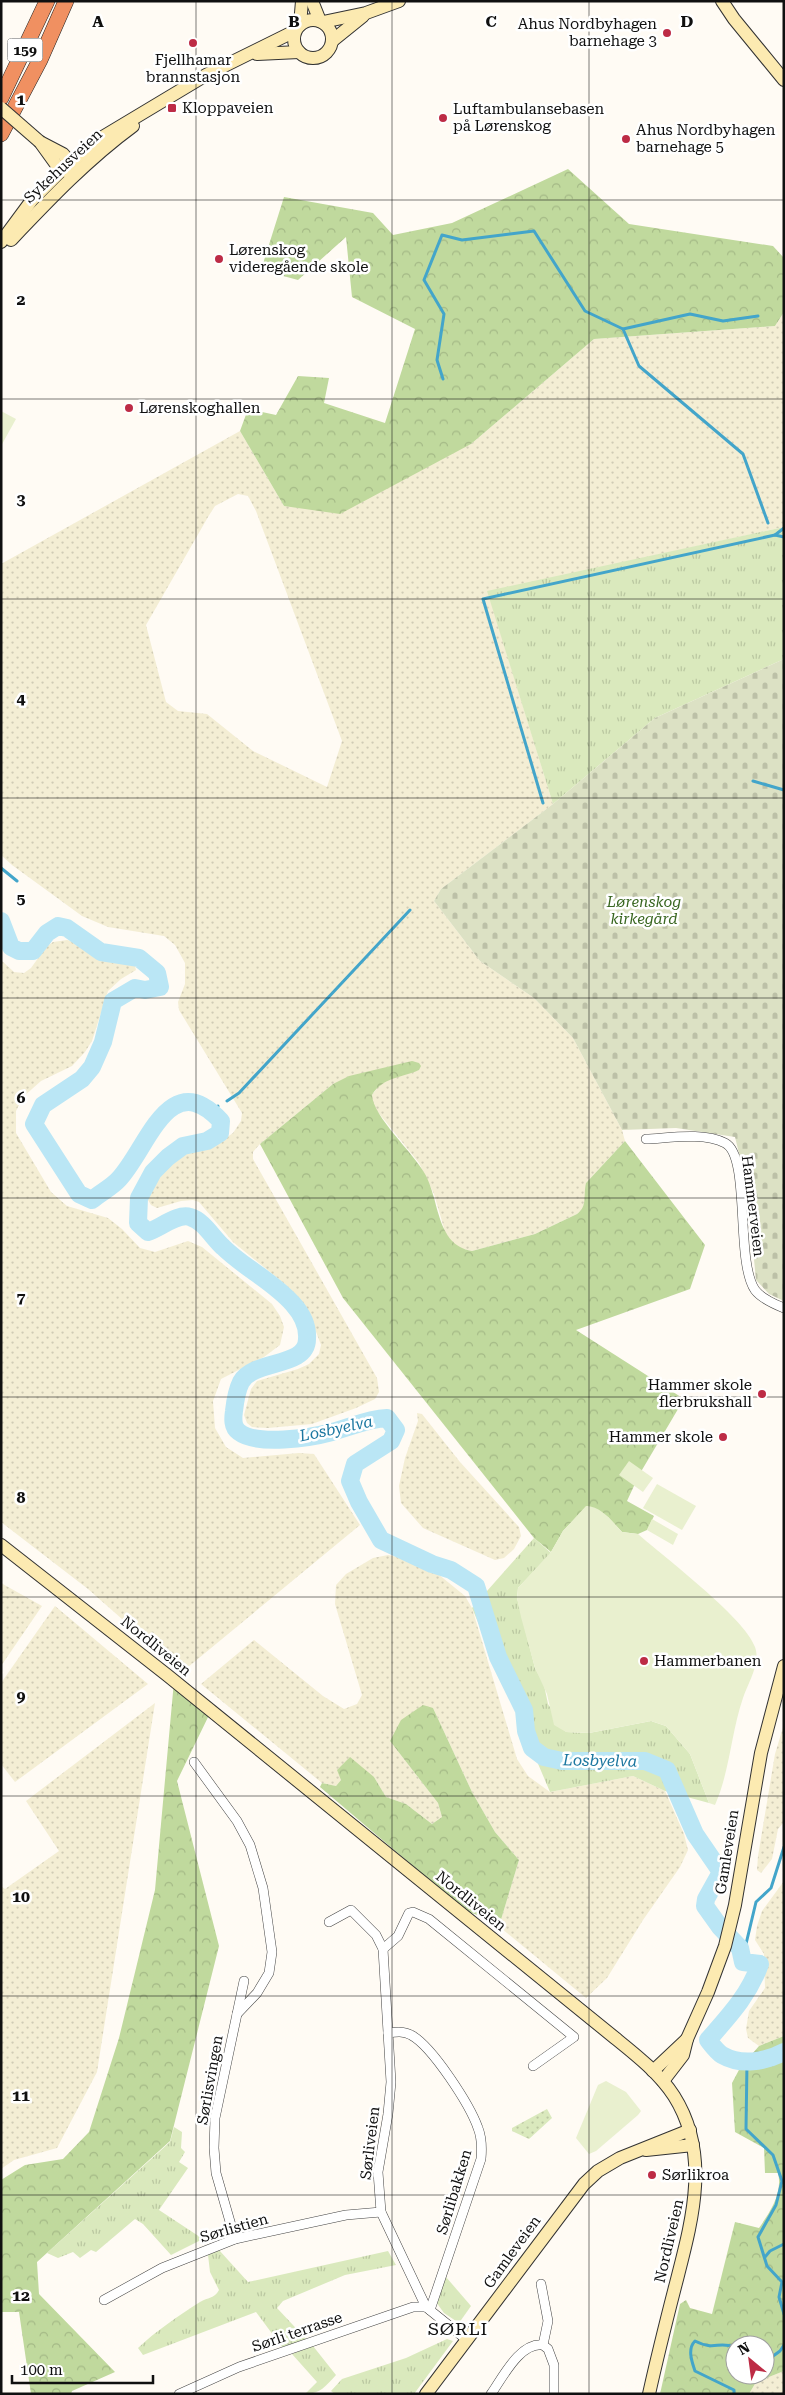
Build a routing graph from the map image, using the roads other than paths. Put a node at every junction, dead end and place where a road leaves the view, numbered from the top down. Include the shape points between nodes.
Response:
1 (39, 1) edge
2 (47, 1) edge
3 (66, 1) edge
4 (75, 1) edge
5 (302, 1) edge
6 (312, 1) edge
7 (399, 1) edge
8 (722, 1) edge
9 (366, 13) junction
10 (321, 22) junction
11 (298, 28) junction
12 (332, 41) junction
13 (299, 52) junction
14 (248, 55) junction
15 (1, 78) edge
16 (784, 80) edge
17 (23, 96) junction
18 (1, 98) edge
19 (1, 108) edge
20 (1, 134) edge
21 (70, 169) junction
22 (1, 242) edge
23 (1, 249) edge
24 (646, 1139) dead end
25 (784, 1308) edge
26 (1, 1545) edge
27 (784, 1666) edge
28 (194, 1762) dead end
29 (329, 1922) dead end
30 (383, 1949) junction
31 (244, 1981) dead end
32 (237, 2014) junction
33 (388, 2032) junction
34 (686, 2039) junction
35 (533, 2066) dead end
36 (653, 2071) junction
37 (663, 2081) junction
38 (690, 2130) junction
39 (693, 2145) junction
40 (642, 2150) junction
41 (381, 2212) junction
42 (235, 2239) junction
43 (541, 2284) dead end
44 (104, 2300) dead end
45 (428, 2309) junction
46 (467, 2340) junction
47 (543, 2345) junction
48 (179, 2394) edge
49 (426, 2394) edge
50 (491, 2394) edge
51 (554, 2394) edge
52 (649, 2394) edge

1 - 15 highway
2 - 18 highway, 159
3 - 17 highway, 159
4 - 17 highway
5 - 11 main road
6 - 10 main road
7 - 9 main road
8 - 16 main road
9 - 10 main road
9 - 12 main road
10 - 11 main road via 307,20
10 - 12 main road via 329,28
11 - 13 main road via 294,40
11 - 14 main road, Sykehusveien
12 - 13 main road via 327,52 320,56 307,57
13 - 14 main road, Sykehusveien
14 - 21 main road, Sykehusveien via 206,75 150,110
17 - 20 highway, 159
19 - 21 main road, bridge
21 - 22 main road, Sykehusveien via 26,208
21 - 23 main road, Sykehusveien
24 - 25 street, Hammerveien via 706,1138 727,1144 735,1154 738,1168 751,1282 756,1291
26 - 36 main road, Nordliveien via 167,1675
27 - 34 main road, Gamleveien via 759,1761 731,1922 721,1959
28 - 32 street via 246,1837 263,1888 272,1952 269,1973 257,1993
29 - 30 street via 351,1910 376,1935
30 - 33 street, Sørliveien
30 - 35 street via 398,1936 409,1913 430,1919 574,2037
31 - 32 street, Sørlisvingen
32 - 42 street, Sørlisvingen via 216,2118 214,2148 218,2181
33 - 41 street, Sørliveien via 391,2082 378,2172
33 - 45 street, Sørlibakken via 406,2033 421,2042 474,2116 482,2144 481,2158
34 - 36 main road, Gamleveien
34 - 37 main road, Gamleveien via 680,2059
36 - 37 main road, Nordliveien
37 - 38 main road, Nordliveien via 678,2102
38 - 39 main road, Nordliveien
38 - 40 main road, Gamleveien
39 - 40 main road, Gamleveien
39 - 52 main road, Nordliveien via 696,2174 693,2211
40 - 46 main road, Gamleveien via 605,2166 577,2191
41 - 42 street, Sørlistien via 346,2215
41 - 45 street, Sørliveien
42 - 44 street, Sørlistien via 162,2268
43 - 47 street via 548,2321
45 - 46 street, Sørliveien
45 - 48 street, Sørli terrasse via 413,2307 292,2348
46 - 49 main road, Gamleveien
47 - 50 street via 535,2344 522,2352
47 - 51 street via 554,2364

